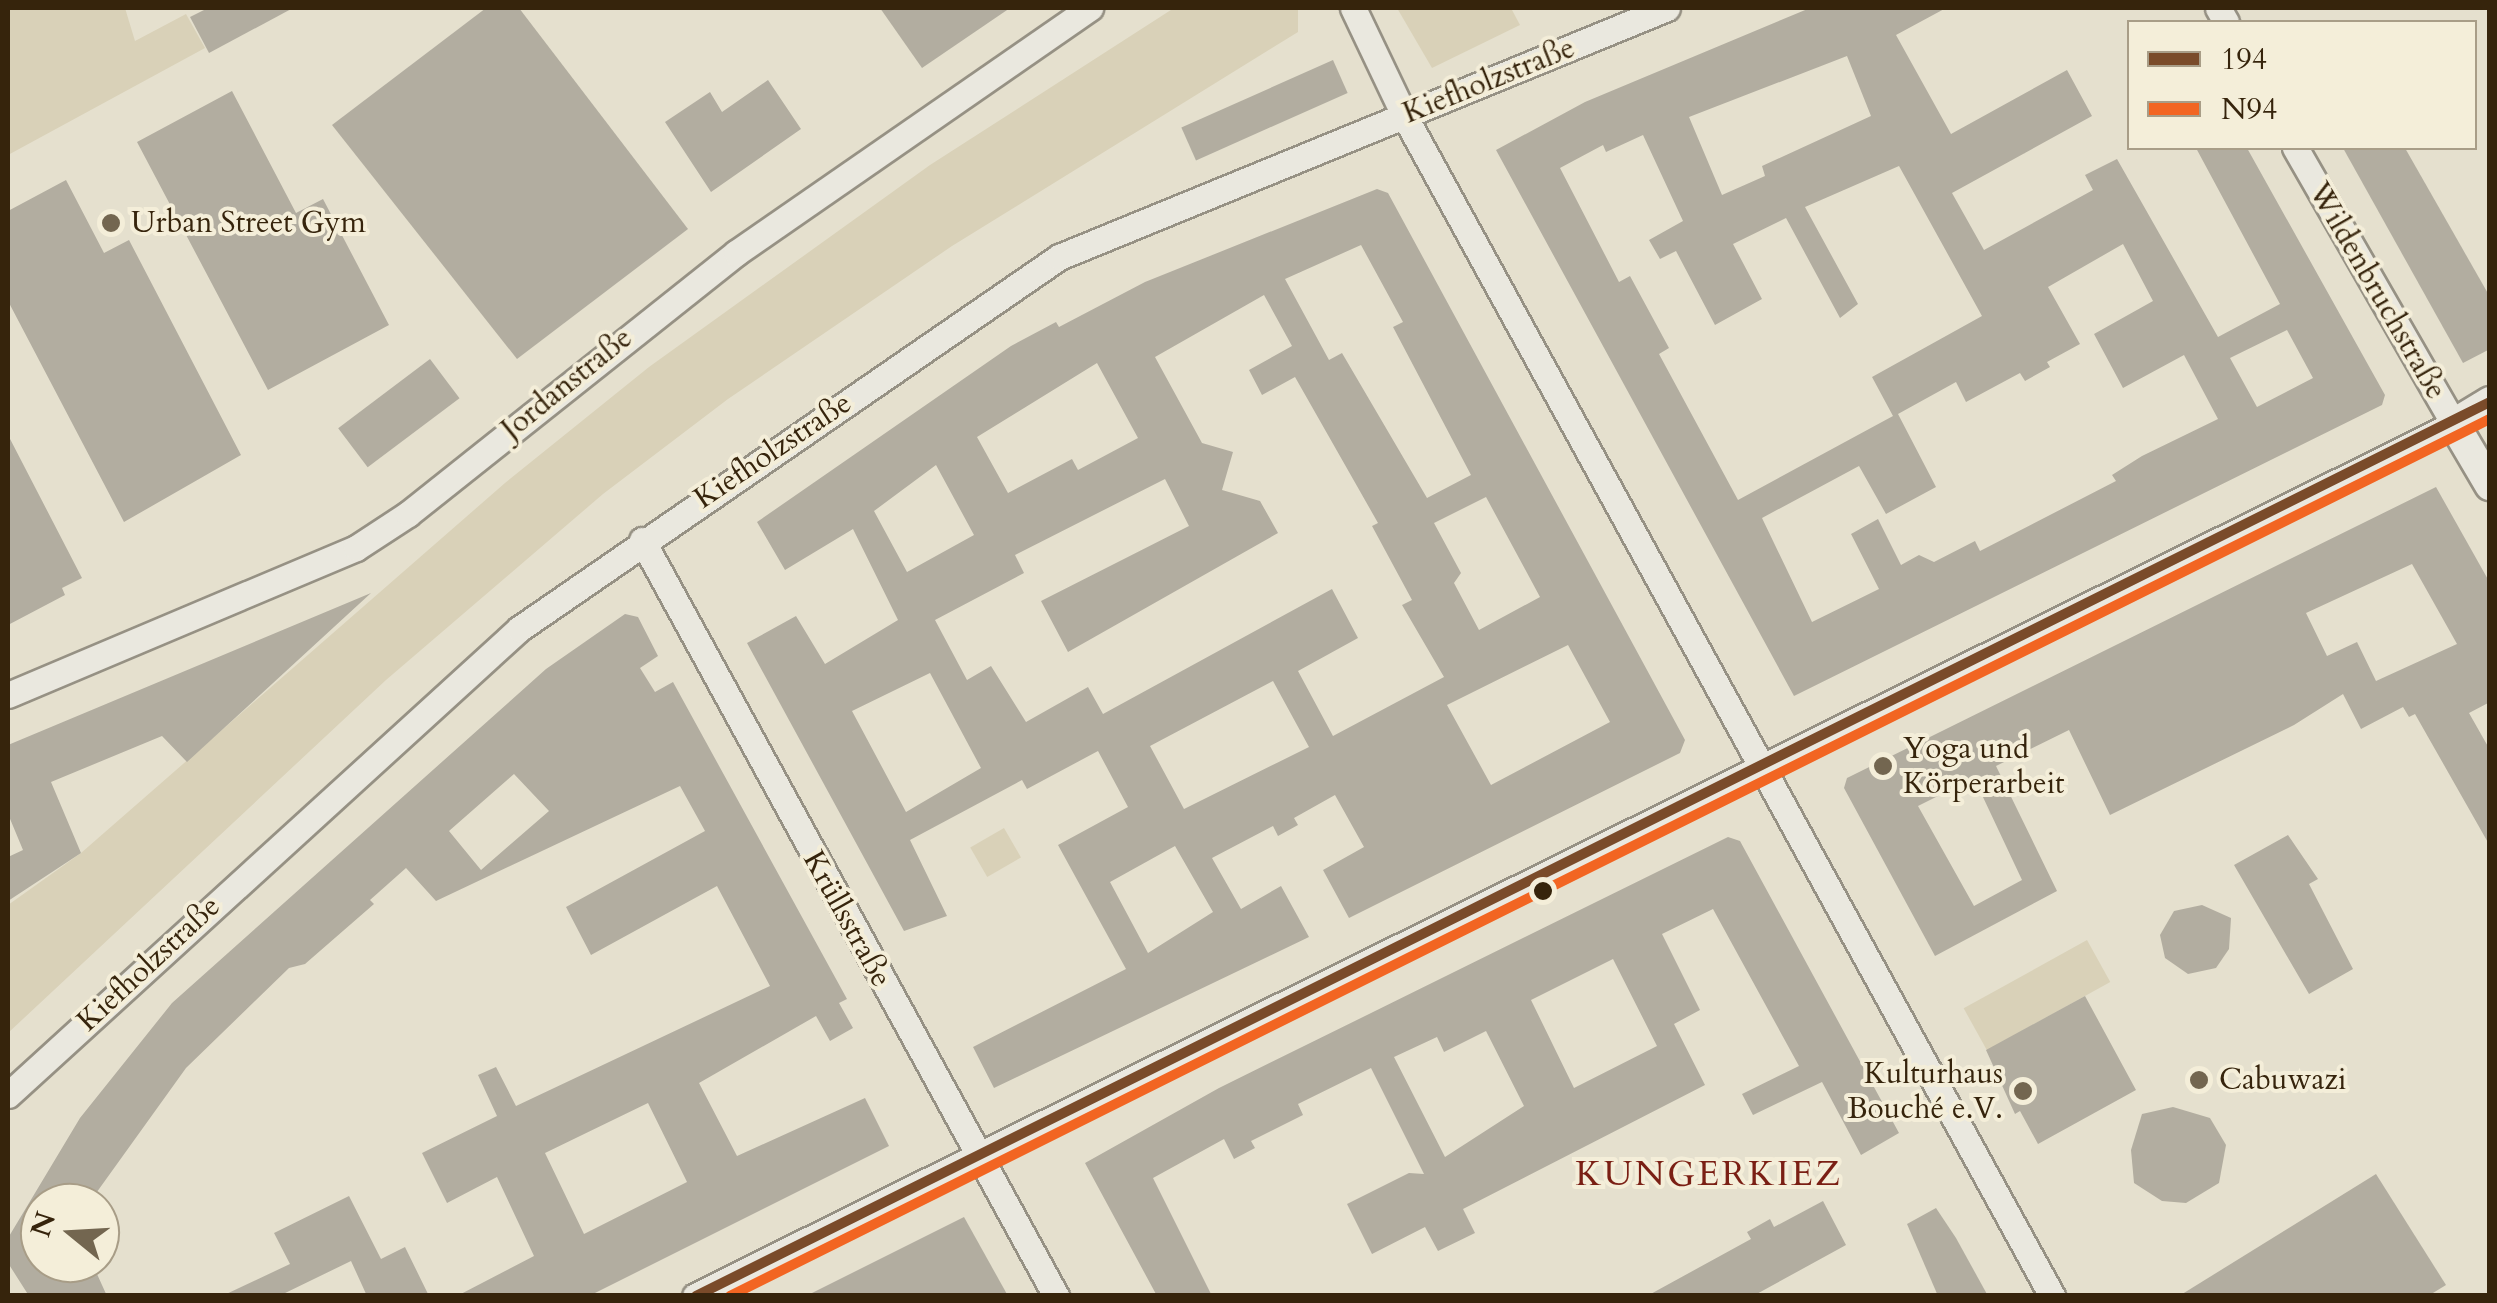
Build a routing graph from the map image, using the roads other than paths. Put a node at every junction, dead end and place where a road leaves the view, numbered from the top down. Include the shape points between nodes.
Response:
1 (1090, 8) edge
2 (1353, 8) edge
3 (1667, 8) edge
4 (1405, 117) junction
5 (2297, 150) edge
6 (2490, 402) edge
7 (2454, 424) junction
8 (2490, 486) edge
9 (642, 540) junction
10 (8, 695) edge
11 (1760, 765) junction
12 (8, 1096) edge
13 (977, 1157) junction
14 (695, 1296) edge
15 (1056, 1296) edge
16 (2052, 1296) edge

1 - 10 street, Jordanstraße via 722,264 369,539 307,572
2 - 4 street
3 - 4 street, Kiefholzstraße
4 - 9 street, Kiefholzstraße via 1058,257
4 - 11 street
5 - 7 street, Wildenbruchstraße
6 - 7 street
7 - 8 street, Wildenbruchstraße
7 - 11 street
9 - 12 street, Kiefholzstraße via 519,628
9 - 13 street, Krüllsstraße
11 - 13 street
11 - 16 street via 1779,789
13 - 14 street
13 - 15 street, Krüllsstraße

